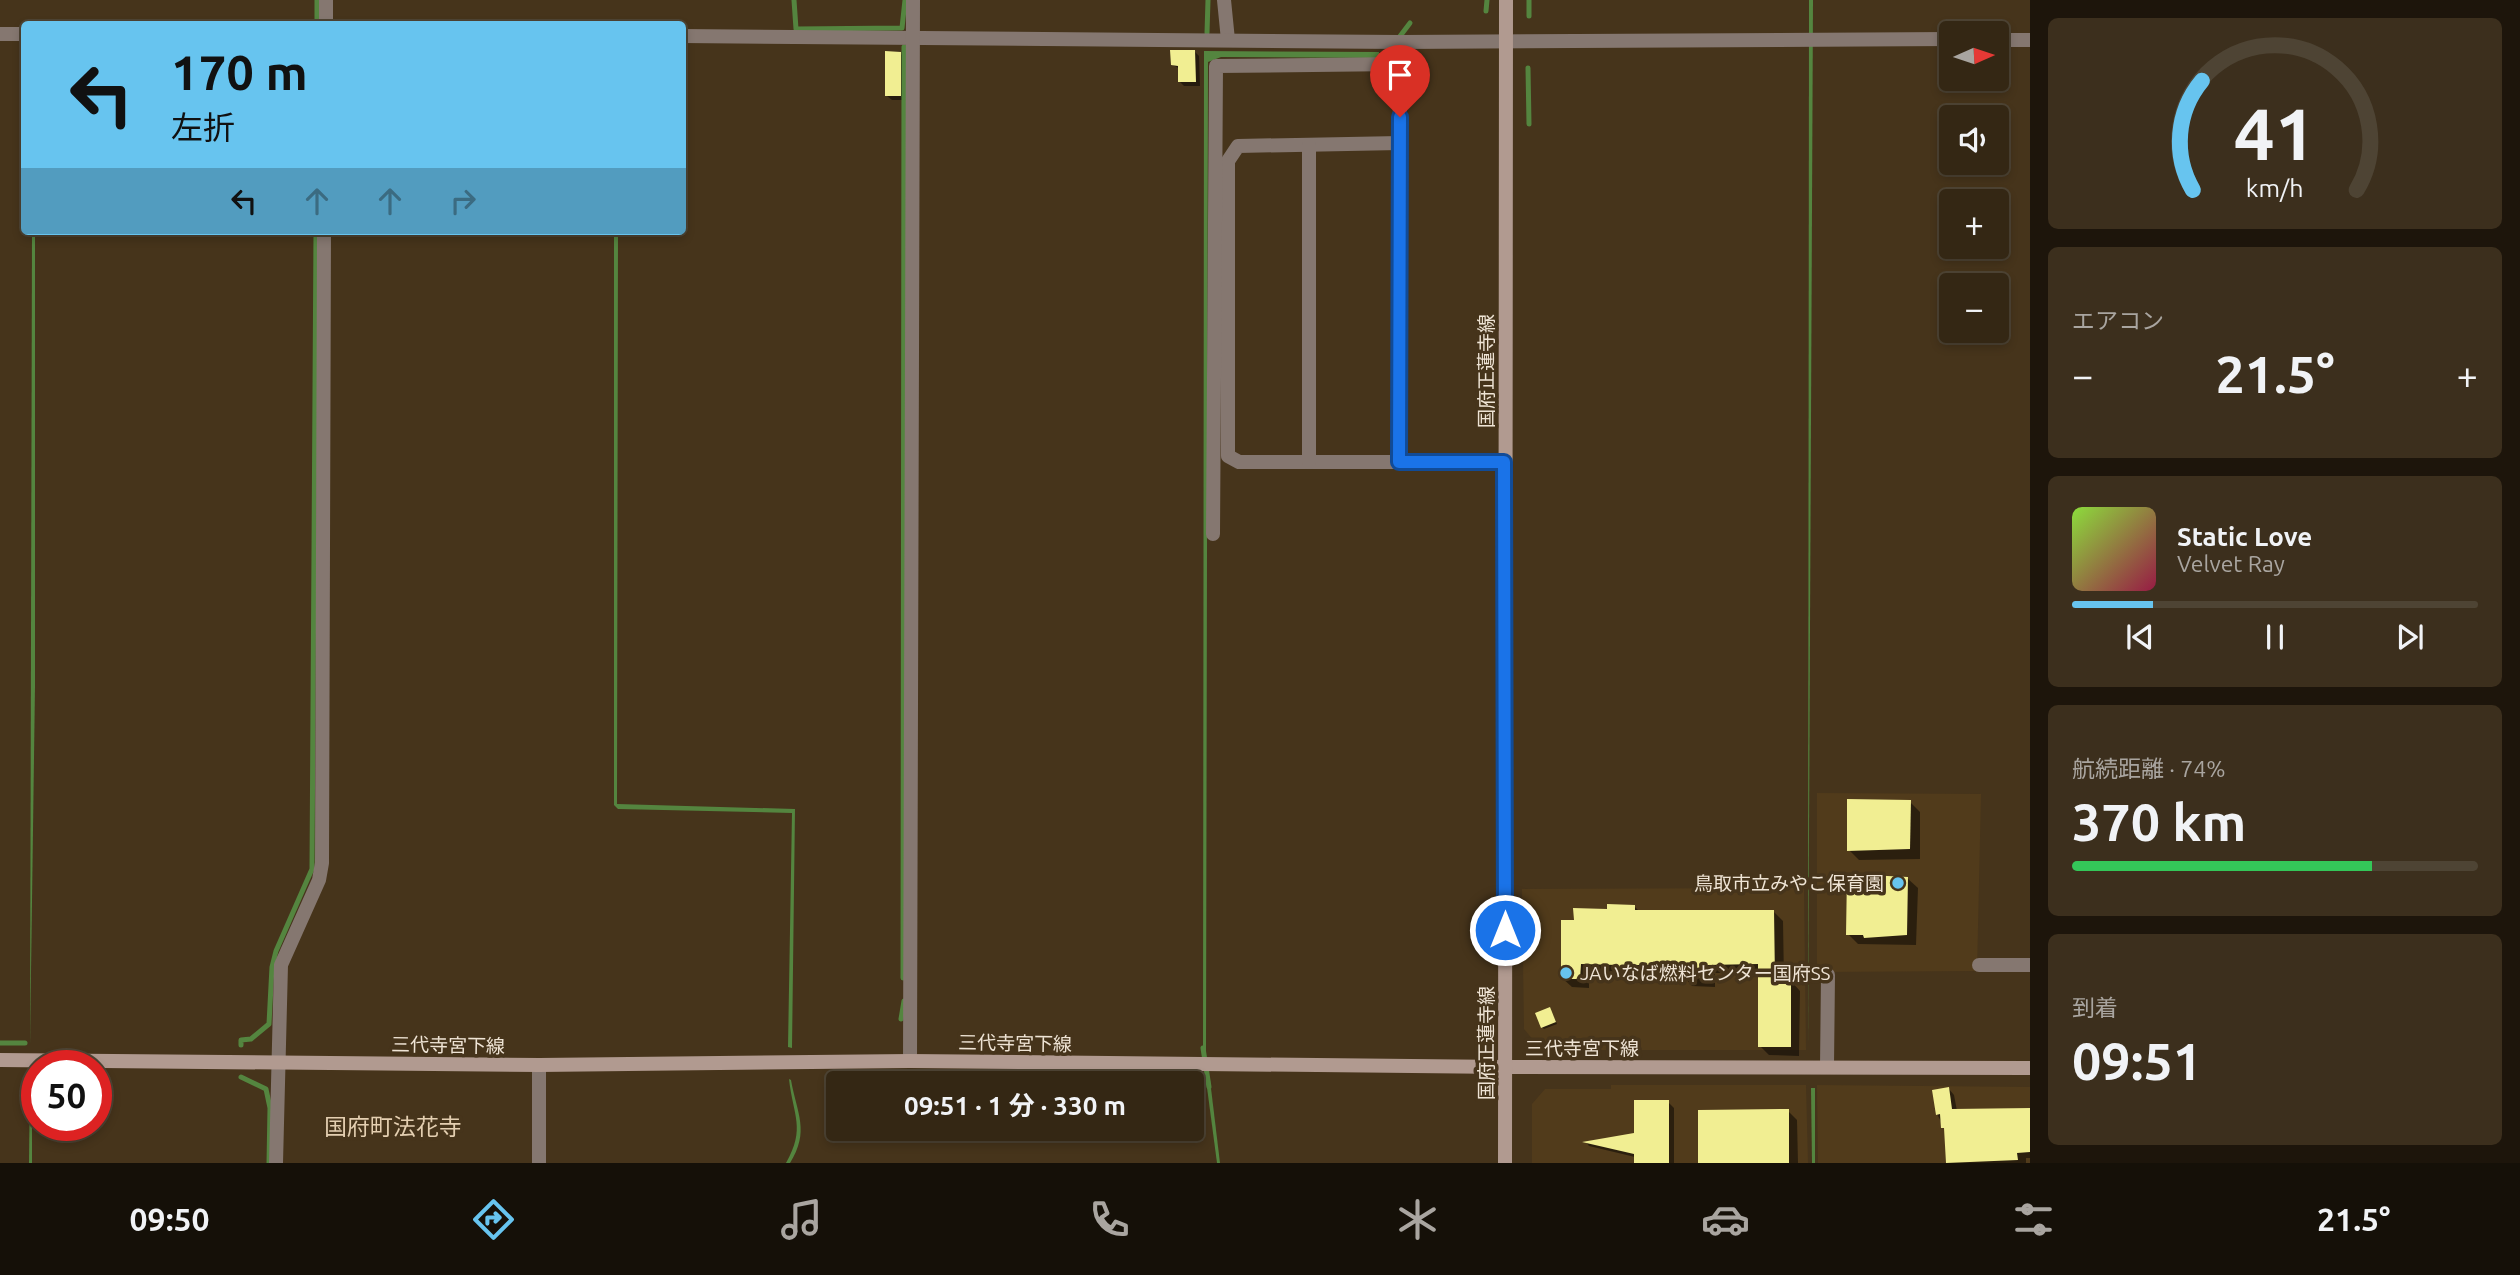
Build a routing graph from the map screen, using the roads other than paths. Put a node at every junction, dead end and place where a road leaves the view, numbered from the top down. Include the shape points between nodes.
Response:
1 (326, 0) edge
2 (913, 0) edge
3 (1224, 0) edge
4 (1506, 0) edge
5 (326, 21) edge
6 (0, 34) edge
7 (21, 34) edge
8 (686, 36) edge
9 (911, 36) junction
10 (1939, 39) edge
11 (1228, 40) junction
12 (2009, 40) edge
13 (2030, 40) edge
14 (1400, 42) junction
15 (1506, 42) junction
16 (1400, 64) junction
17 (1400, 143) junction
18 (1309, 145) junction
19 (324, 235) edge
20 (1309, 462) junction
21 (1399, 462) junction
22 (1504, 462) junction
23 (1213, 534) dead end
24 (1979, 965) dead end
25 (2030, 965) edge
26 (1828, 975) dead end
27 (0, 1060) edge
28 (910, 1061) junction
29 (278, 1062) junction
30 (539, 1065) junction
31 (1827, 1066) junction
32 (1506, 1068) junction
33 (2030, 1068) edge
34 (276, 1163) edge
35 (539, 1163) edge
36 (1505, 1163) edge

1 - 5 street
2 - 9 street
3 - 11 street
4 - 15 main road, 国府正蓮寺線
6 - 7 street
8 - 9 street
9 - 11 street
9 - 28 street
10 - 15 street
11 - 14 street
12 - 13 street
14 - 15 street
14 - 16 street
15 - 22 main road, 国府正蓮寺線
16 - 17 street
16 - 23 street via 1216,66
17 - 18 street
17 - 21 street
18 - 20 street
18 - 20 street via 1237,146 1228,161 1228,456 1239,462
19 - 29 street via 322,863 319,880 281,965
20 - 21 street
21 - 22 street
22 - 32 main road, 国府正蓮寺線
24 - 25 street
26 - 31 street
27 - 29 main road, 三代寺宮下線
28 - 30 main road, 三代寺宮下線
28 - 32 main road, 三代寺宮下線
29 - 30 main road, 三代寺宮下線
29 - 34 street
30 - 35 street
31 - 32 main road, 三代寺宮下線
31 - 33 main road, 三代寺宮下線
32 - 36 main road, 国府正蓮寺線

